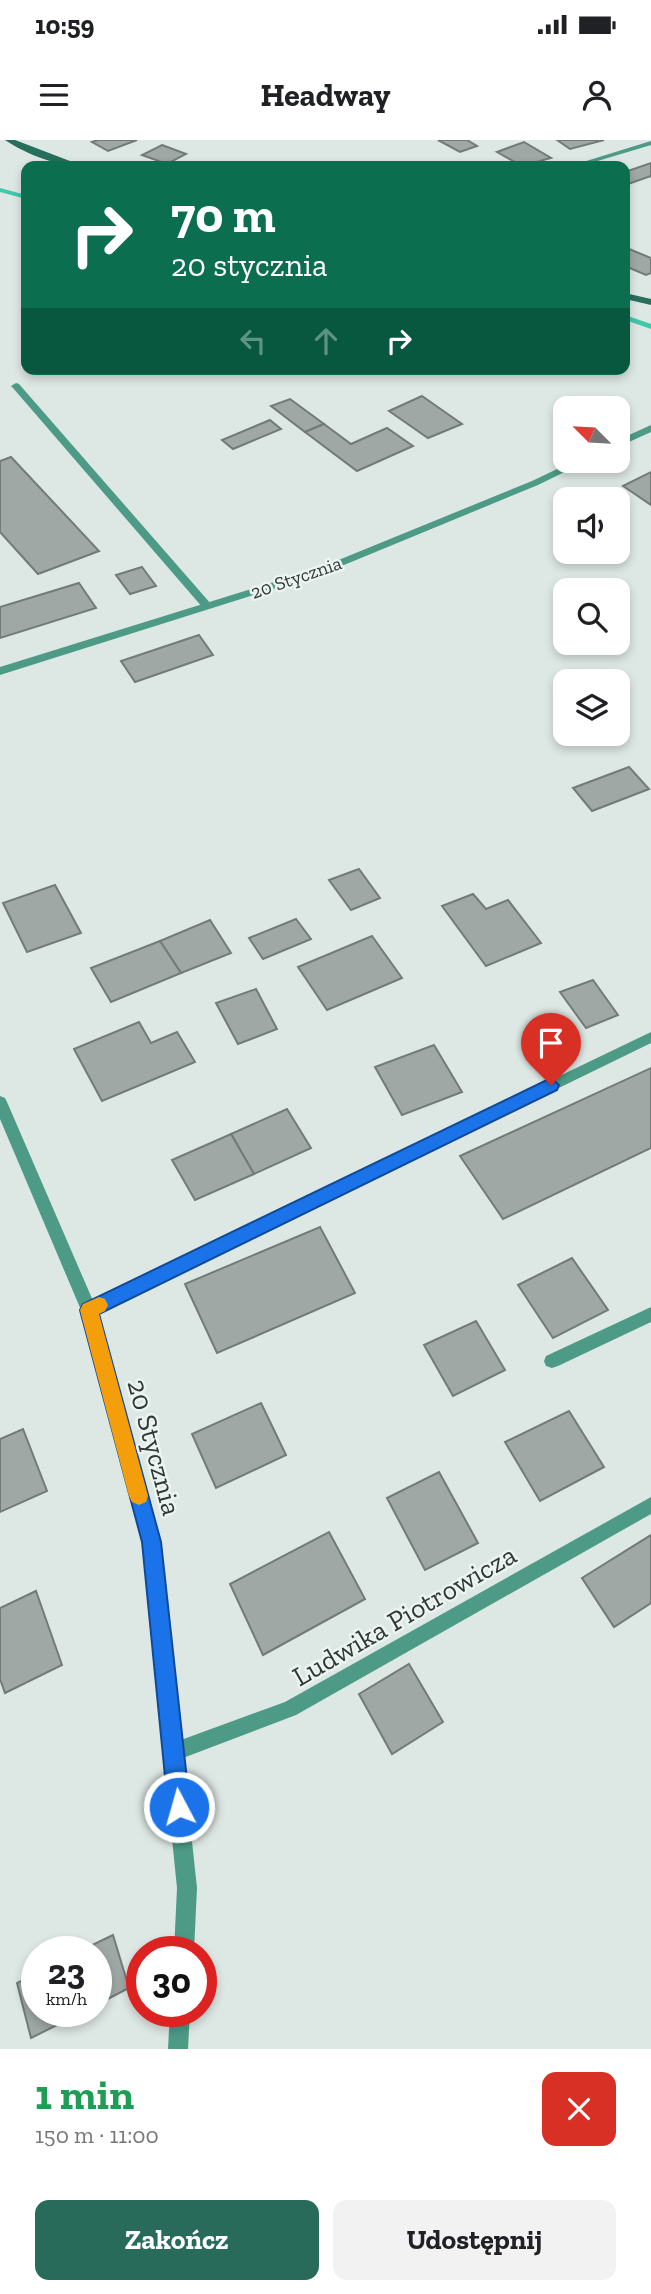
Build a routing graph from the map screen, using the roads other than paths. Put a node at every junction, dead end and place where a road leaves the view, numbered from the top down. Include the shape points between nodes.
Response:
1 (9, 140) edge
2 (651, 143) edge
3 (60, 161) edge
4 (591, 161) edge
5 (630, 297) edge
6 (651, 302) edge
7 (16, 386) dead end
8 (651, 428) edge
9 (630, 438) edge
10 (556, 473) edge
11 (207, 606) junction
12 (0, 671) edge
13 (651, 1037) edge
14 (0, 1102) edge
15 (89, 1310) junction
16 (651, 1314) edge
17 (552, 1361) dead end
18 (651, 1504) edge
19 (174, 1752) junction
20 (185, 1936) edge
21 (179, 2027) edge
22 (178, 2049) edge

1 - 3 street
2 - 4 street
5 - 6 street
7 - 11 street
8 - 9 street
10 - 11 street, 20 Stycznia via 323,569
11 - 12 street, 20 Stycznia
13 - 15 street
14 - 15 street, 20 Stycznia
15 - 19 street, 20 Stycznia via 151,1542
16 - 17 street
18 - 19 street, Ludwika Piotrowicza via 290,1709
19 - 20 street, 20 Stycznia via 187,1888
21 - 22 street

